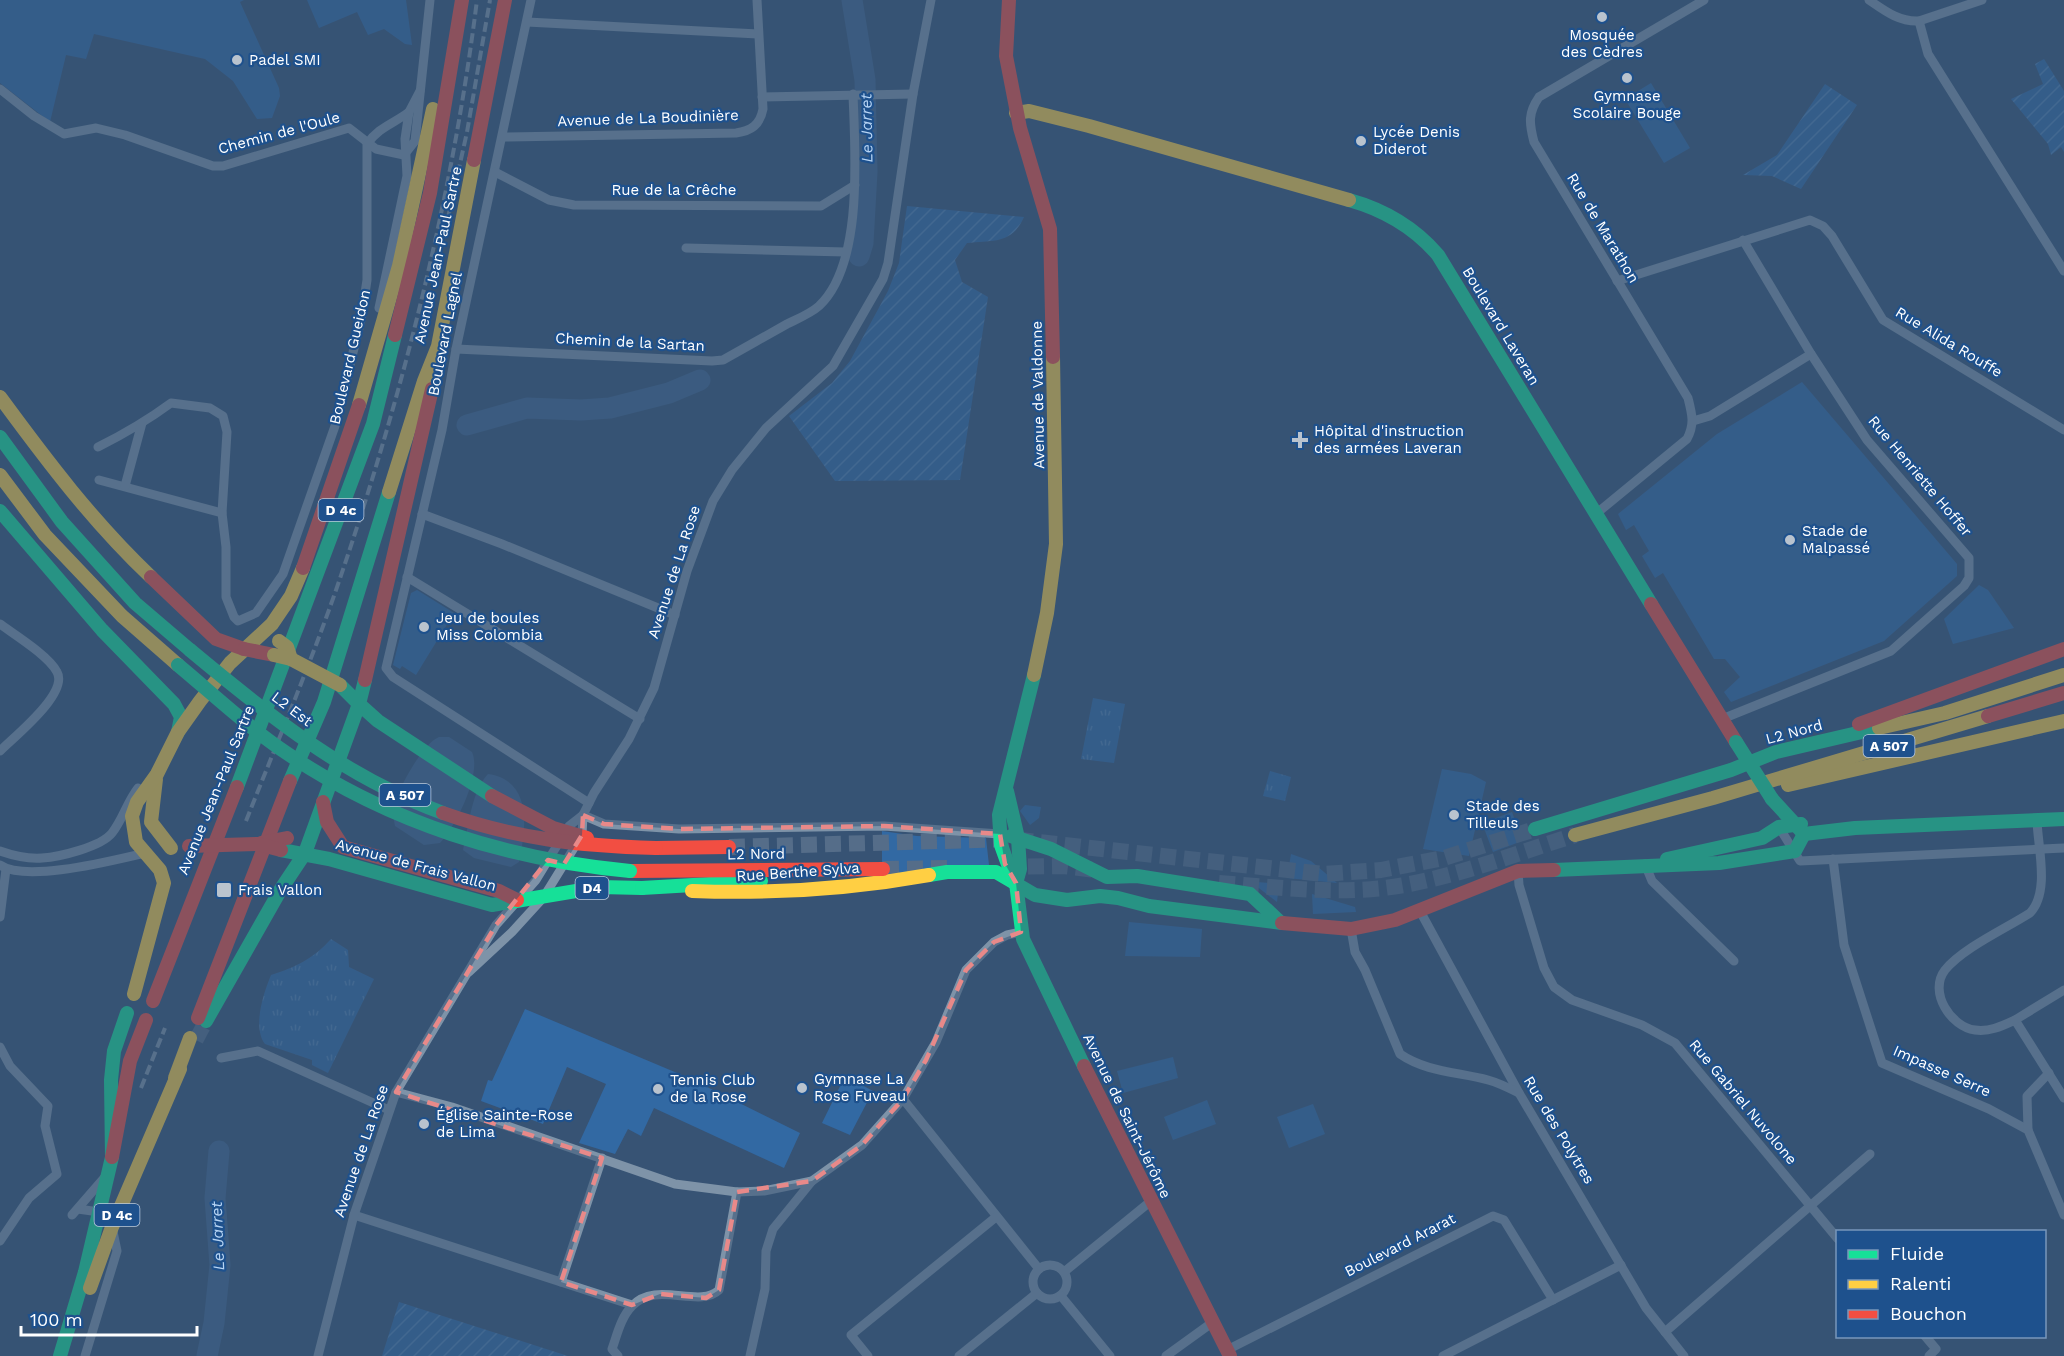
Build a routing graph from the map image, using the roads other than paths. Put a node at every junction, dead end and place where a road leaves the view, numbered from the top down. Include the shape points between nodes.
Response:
1 (430, 0) edge
2 (460, 0) edge
3 (506, 0) edge
4 (515, 0) edge
5 (531, 0) edge
6 (758, 0) edge
7 (932, 0) edge
8 (1009, 0) edge
9 (1704, 0) edge
10 (1869, 0) edge
11 (1982, 0) edge
12 (1919, 21) junction
13 (527, 22) junction
14 (758, 34) junction
15 (422, 88) junction
16 (0, 89) edge
17 (913, 93) junction
18 (858, 94) junction
19 (762, 97) junction
20 (409, 112) junction
21 (1016, 113) junction
22 (504, 137) junction
23 (366, 144) junction
24 (404, 155) junction
25 (495, 172) junction
26 (855, 185) junction
27 (460, 238) junction
28 (1743, 240) junction
29 (686, 249) dead end
30 (846, 252) junction
31 (2064, 271) edge
32 (1617, 281) junction
33 (438, 346) junction
34 (456, 349) junction
35 (1811, 354) junction
36 (0, 397) edge
37 (359, 405) junction
38 (1694, 421) junction
39 (142, 423) junction
40 (2064, 430) edge
41 (0, 437) edge
42 (98, 447) dead end
43 (0, 475) edge
44 (99, 480) dead end
45 (125, 486) junction
46 (0, 512) edge
47 (222, 513) junction
48 (1597, 513) junction
49 (422, 514) junction
50 (407, 577) junction
51 (675, 615) junction
52 (0, 624) edge
53 (244, 649) junction
54 (2064, 649) edge
55 (2064, 675) edge
56 (2064, 693) edge
57 (359, 704) junction
58 (640, 718) junction
59 (1722, 719) junction
60 (2064, 722) edge
61 (178, 732) junction
62 (0, 751) edge
63 (1776, 752) junction
64 (157, 774) junction
65 (1007, 791) junction
66 (1713, 798) junction
67 (1772, 799) junction
68 (323, 802) junction
69 (589, 803) junction
70 (583, 815) junction
71 (2064, 819) edge
72 (2037, 821) junction
73 (1793, 824) junction
74 (1779, 827) junction
75 (1855, 828) junction
76 (1535, 829) tunnel mouth
77 (1000, 834) junction
78 (1804, 834) junction
79 (1575, 835) tunnel mouth
80 (309, 838) junction
81 (1018, 838) junction
82 (284, 844) junction
83 (729, 847) tunnel mouth
84 (171, 848) junction
85 (656, 849) junction
86 (2064, 849) edge
87 (0, 851) edge
88 (1795, 851) junction
89 (2038, 851) junction
90 (145, 853) junction
91 (305, 854) junction
92 (1833, 859) junction
93 (1645, 864) junction
94 (3, 867) edge
95 (1518, 871) junction
96 (1016, 883) junction
97 (642, 888) junction
98 (543, 898) junction
99 (517, 900) junction
100 (1420, 911) junction
101 (0, 917) edge
102 (1280, 922) junction
103 (1351, 929) junction
104 (1021, 932) junction
105 (1734, 961) dead end
106 (469, 972) junction
107 (2064, 990) edge
108 (134, 994) dead end
109 (153, 1001) dead end
110 (127, 1013) dead end
111 (146, 1020) dead end
112 (2015, 1020) junction
113 (193, 1039) tunnel mouth
114 (0, 1047) edge
115 (221, 1058) dead end
116 (2049, 1073) junction
117 (396, 1092) junction
118 (1519, 1093) junction
119 (2064, 1098) edge
120 (903, 1099) junction
121 (389, 1110) junction
122 (2028, 1130) junction
123 (1870, 1154) dead end
124 (112, 1157) junction
125 (602, 1158) junction
126 (107, 1175) junction
127 (812, 1181) junction
128 (737, 1192) junction
129 (1151, 1201) junction
130 (1810, 1206) junction
131 (99, 1212) junction
132 (354, 1215) junction
133 (2064, 1215) edge
134 (996, 1217) junction
135 (112, 1227) junction
136 (1836, 1237) edge
137 (0, 1241) edge
138 (1621, 1265) junction
139 (1039, 1269) junction
140 (1064, 1272) junction
141 (561, 1282) junction
142 (1037, 1293) junction
143 (1061, 1296) junction
144 (1553, 1300) junction
145 (632, 1305) junction
146 (1213, 1322) junction
147 (1665, 1332) junction
148 (1927, 1338) edge
149 (1228, 1353) edge
150 (60, 1356) edge
151 (67, 1356) edge
152 (85, 1356) edge
153 (318, 1356) edge
154 (618, 1356) edge
155 (750, 1356) edge
156 (868, 1356) edge
157 (959, 1356) edge
158 (1110, 1356) edge
159 (1166, 1356) edge
160 (1443, 1356) edge
161 (1684, 1356) edge
162 (1929, 1356) edge

1 - 15 street, Boulevard Gueidon
2 - 37 main road via 399,266
2 - 109 main road, Avenue Jean-Paul Sartre / D 4c via 430,193 373,424
3 - 27 main road, Avenue Jean-Paul Sartre / D 4c
4 - 27 main road
5 - 13 street, Boulevard Lagnel
6 - 14 street
7 - 17 street, Avenue de La Rose
8 - 21 main road, Avenue de Valdonne via 1006,56
9 - 32 street, Rue de Marathon via 1539,97 1532,108 1528,121 1534,141
10 - 12 street via 1899,18
11 - 12 street
12 - 31 street via 1928,54
13 - 14 street
13 - 22 street, Boulevard Lagnel
14 - 19 street
15 - 20 street, Boulevard Gueidon
15 - 24 street, Boulevard Gueidon via 415,141
16 - 23 street, Chemin de l'Oule via 64,134 106,130 213,166 349,129
17 - 18 street
17 - 51 street, Avenue de La Rose via 883,279 834,366 766,428 732,470 703,522
18 - 19 street
18 - 26 street, Chemin de la Sartan
19 - 22 street, Avenue de La Boudinière via 763,109 757,124 736,133
20 - 23 street via 377,129
20 - 24 street, Boulevard Gueidon
21 - 48 main road, Boulevard Laveran via 1029,111 1194,154 1361,203 1419,234 1438,255
21 - 65 main road, Avenue de Valdonne via 1050,229 1057,545 1049,606
22 - 25 street, Boulevard Lagnel
23 - 24 street
23 - 47 street, Boulevard Gueidon via 367,280 335,426 284,574 256,613 244,620 234,617 226,597
24 - 37 street, Boulevard Gueidon via 407,176
25 - 26 street, Rue de la Crêche via 549,200 574,205 820,206
25 - 34 street, Boulevard Lagnel
26 - 30 street, Chemin de la Sartan
27 - 33 main road, Avenue Jean-Paul Sartre / D 4c
28 - 32 street, Rue Alida Rouffe
28 - 35 street, Rue Henriette Hoffer
28 - 40 street, Rue Alida Rouffe via 1797,222 1810,220 1823,226 1883,320
29 - 30 street
30 - 34 street, Chemin de la Sartan via 834,290 817,308 723,360
32 - 38 street, Rue de Marathon via 1688,398
33 - 57 main road via 423,437
33 - 91 main road, Avenue Jean-Paul Sartre / D 4c via 324,702 276,815 202,1020
34 - 49 street, Boulevard Lagnel
35 - 38 street via 1710,416
35 - 59 street, Rue Henriette Hoffer via 1867,440 1969,558 1969,578 1891,651
36 - 53 main road via 59,478 113,541 216,639
37 - 53 main road, Boulevard Gueidon via 314,541 291,596 272,624
38 - 48 street via 1687,439
39 - 42 street
39 - 45 street
39 - 47 street via 171,403 210,408 223,416 227,432
41 - 85 main road, L2 Est / A 507, bridge via 77,538 135,603 294,733 367,777 444,814 532,839 577,846
43 - 97 main road, L2 Nord / A 507, bridge via 45,535 122,615 178,665 282,750 395,814 437,831 568,865 630,871 883,869 861,875
44 - 45 street
45 - 47 street
46 - 61 main road via 94,622 174,704 181,717
48 - 59 main road, Boulevard Laveran
49 - 50 street, Boulevard Lagnel
49 - 51 street
50 - 58 street
50 - 69 street, Boulevard Lagnel via 386,660 388,673
51 - 58 street, Avenue de La Rose via 654,688
52 - 62 street via 52,665 60,681 48,703
53 - 57 main road, bridge via 277,648 340,685
53 - 61 main road
54 - 63 main road
55 - 63 main road, L2 Nord / A 507 via 1945,713
56 - 66 main road, A 507
57 - 68 main road
57 - 85 main road, bridge via 385,726 492,796 553,828 572,835
58 - 69 street, Avenue de La Rose
59 - 67 main road, Boulevard Laveran, bridge
60 - 66 main road via 1804,783
61 - 64 main road
63 - 76 main road, L2 Nord / A 507 via 1731,770
64 - 84 main road via 148,816
64 - 87 street via 127,802 113,832 93,846 43,858 18,857
64 - 90 main road via 132,816 136,842
65 - 77 main road, Avenue de Valdonne via 1000,804
65 - 81 main road, Avenue de Valdonne
66 - 79 main road, A 507
67 - 73 main road, Boulevard Laveran
67 - 74 main road, Boulevard Laveran
68 - 80 main road
68 - 99 main road, Avenue de Frais Vallon via 327,822 343,847 499,891
69 - 70 street, Avenue de La Rose
70 - 77 street via 604,824 679,829 884,826
70 - 98 street, Avenue de La Rose via 582,835
70 - 99 street, Avenue de La Rose via 569,826 536,880
71 - 72 main road
72 - 75 main road
72 - 89 street
73 - 74 main road
73 - 75 main road
73 - 78 main road, Boulevard Laveran
74 - 88 street
74 - 93 main road via 1762,838
75 - 78 main road
77 - 81 main road
77 - 96 main road, Avenue de Valdonne via 1005,864
78 - 88 main road
80 - 82 main road
80 - 91 main road
81 - 96 main road, Avenue de Valdonne via 1020,869
81 - 102 main road via 1028,838 1065,855 1097,875 1124,879 1137,876 1250,894
82 - 84 main road, bridge
82 - 91 main road, Avenue de Frais Vallon
83 - 85 main road, L2 Nord / A 507
84 - 90 main road
86 - 89 street
88 - 92 street via 1800,861
88 - 93 main road via 1719,863
89 - 92 street
89 - 112 street via 2041,890 2037,906 1960,956 1943,972 1939,990 1947,1012 1964,1028 1993,1030
90 - 94 street via 42,871
90 - 108 main road via 160,870 164,883
91 - 99 main road, Avenue de Frais Vallon via 492,905
92 - 122 street, Impasse Serre via 1844,945 1882,1064 1989,1109
93 - 95 main road
93 - 105 street via 1652,881
94 - 101 street
95 - 100 main road
95 - 130 street, Rue Gabriel Nuvolone via 1544,968 1554,987 1572,1000 1642,1025 1675,1043
96 - 97 main road, Rue Berthe Sylva / D4 via 996,872 947,872 884,883 738,893
96 - 102 main road, D4 via 1035,895 1067,900 1100,896
96 - 104 main road, Avenue de Saint-Jérôme
97 - 98 main road, Rue Berthe Sylva / D4 via 600,887
98 - 99 main road, D4
98 - 106 street, Avenue de La Rose
99 - 106 street, Avenue de La Rose via 496,925
100 - 103 main road
100 - 118 street, Rue des Polytres
102 - 103 main road
103 - 118 street via 1355,952 1400,1054 1434,1070 1490,1080
104 - 120 street via 994,942 966,970 936,1042
104 - 129 main road, Avenue de Saint-Jérôme
106 - 117 street, Avenue de La Rose
107 - 112 street
110 - 124 main road via 114,1051
111 - 124 main road, D 4c via 130,1061
112 - 116 street
113 - 135 main road, D 4c
114 - 137 street via 10,1066 48,1106 45,1126 58,1169 54,1179 29,1198
115 - 121 street via 258,1051
116 - 119 street
116 - 122 street via 2027,1096
117 - 121 street, Avenue de La Rose
117 - 125 street
118 - 138 street, Rue des Polytres
120 - 127 street via 862,1145
120 - 134 street
121 - 132 street, Avenue de La Rose
122 - 133 street
123 - 130 street
124 - 126 main road, D 4c
125 - 128 street via 675,1184
125 - 141 street
126 - 131 main road, D 4c
126 - 131 street via 75,1212
127 - 128 street
127 - 155 street via 773,1229
128 - 145 street via 719,1290 706,1298 660,1294
129 - 140 street
129 - 146 main road, Avenue de Saint-Jérôme
130 - 136 street, Rue Gabriel Nuvolone
130 - 147 street
131 - 135 street
131 - 150 main road, D 4c
132 - 141 street
132 - 153 street, Avenue de La Rose
134 - 139 street
134 - 156 street via 851,1335
135 - 151 main road, D 4c
135 - 152 street via 117,1251
138 - 144 street
138 - 147 street, Rue des Polytres
139 - 140 street via 1052,1265
139 - 142 street via 1033,1281
140 - 143 street via 1068,1284
141 - 145 street
142 - 143 street via 1049,1299
142 - 157 street
143 - 158 street
144 - 149 street, Boulevard Ararat via 1504,1220 1493,1216
144 - 160 street
145 - 154 street via 612,1349
146 - 149 main road, Avenue de Saint-Jérôme
146 - 159 street
147 - 161 street, Rue des Polytres
148 - 162 street via 1936,1349

